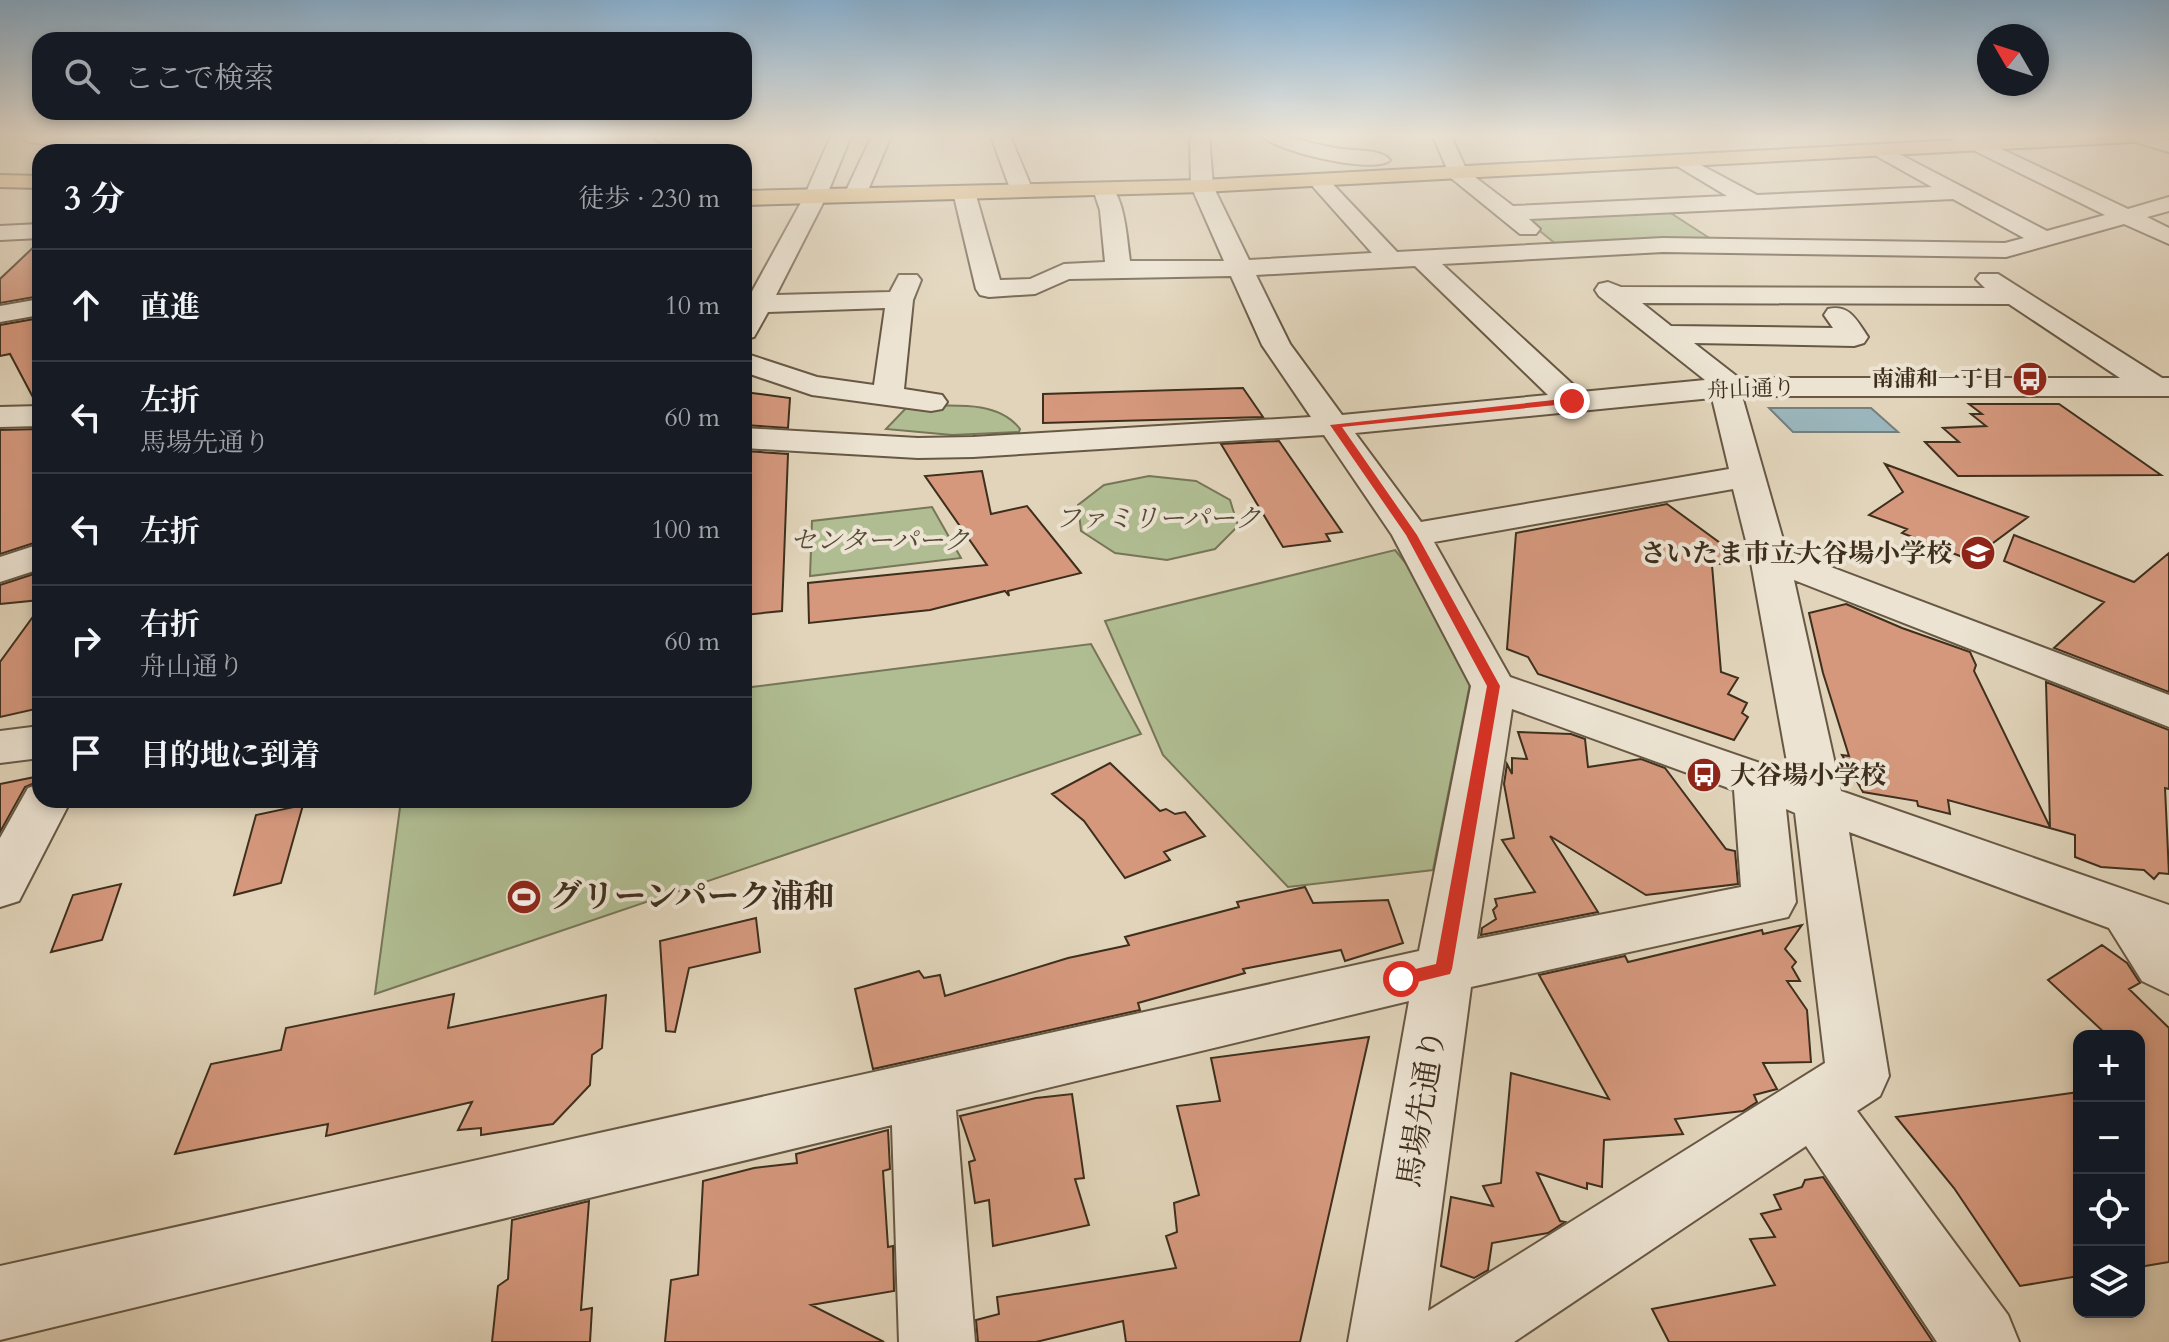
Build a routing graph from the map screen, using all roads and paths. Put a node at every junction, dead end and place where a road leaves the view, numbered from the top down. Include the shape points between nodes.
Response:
1 (814, 199) edge
2 (966, 199) edge
3 (1107, 199) edge
4 (1208, 199) edge
5 (1335, 199) edge
6 (1489, 199) edge
7 (1748, 199) edge
8 (1822, 199) edge
9 (1969, 199) edge
10 (2090, 199) edge
11 (1754, 202) junction
12 (2169, 204) edge
13 (1667, 206) junction
14 (1507, 213) junction
15 (2124, 216) junction
16 (21, 232) edge
17 (2169, 237) edge
18 (2044, 239) junction
19 (1731, 246) junction
20 (1837, 247) junction
21 (1939, 247) junction
22 (0, 248) edge
23 (1557, 251) junction
24 (1422, 259) junction
25 (1391, 260) junction
26 (1240, 268) junction
27 (1118, 269) junction
28 (1614, 295) junction
29 (2015, 296) junction
30 (759, 304) junction
31 (32, 308) edge
32 (0, 314) edge
33 (1838, 315) dead end
34 (752, 317) edge
35 (1664, 334) junction
36 (752, 365) edge
37 (2162, 387) edge
38 (1728, 388) junction
39 (888, 395) junction
40 (1572, 401) junction
41 (931, 402) dead end
42 (1335, 425) junction
43 (752, 438) edge
44 (1748, 476) junction
45 (1411, 535) junction
46 (1769, 557) junction
47 (32, 559) edge
48 (0, 570) edge
49 (1493, 686) junction
50 (2169, 712) edge
51 (32, 743) edge
52 (0, 747) edge
53 (1758, 780) junction
54 (1819, 803) junction
55 (42, 808) edge
56 (0, 887) edge
57 (2149, 920) edge
58 (1444, 969) junction
59 (2169, 970) edge
60 (923, 1090) junction
61 (1815, 1105) junction
62 (0, 1303) edge
63 (937, 1342) edge
64 (1386, 1342) edge
65 (1448, 1342) edge
66 (1981, 1342) edge

1 - 30 street
2 - 27 street via 989,289 1035,286 1064,272
3 - 27 street
4 - 26 street
5 - 25 street
6 - 14 street
7 - 11 street
8 - 11 street
9 - 18 street
10 - 15 street
11 - 13 street
11 - 20 street
12 - 15 street
13 - 14 street
13 - 19 street
14 - 23 street
15 - 17 street
15 - 18 street
16 - 22 street
18 - 21 street via 2006,250
19 - 20 street
19 - 23 street
20 - 21 street
21 - 29 street
23 - 24 street
23 - 28 street
24 - 25 street
24 - 40 street
25 - 26 street
26 - 27 street
26 - 42 street via 1276,345
28 - 29 street
28 - 35 street
29 - 37 street
30 - 34 street
30 - 39 street via 904,290
31 - 32 street
33 - 35 street via 1854,337
35 - 38 street
36 - 39 street via 812,386
37 - 38 street, 舟山通り
38 - 40 street, 舟山通り
38 - 44 street
39 - 41 street
40 - 42 street, 舟山通り
42 - 43 street, 舟山通り via 973,447
42 - 45 street
44 - 45 street
44 - 46 street
45 - 49 street
46 - 50 street
46 - 54 street
47 - 48 street
49 - 53 street
49 - 58 street, 馬場先通り
51 - 52 street
53 - 54 street
53 - 58 street via 1769,902
54 - 57 street
54 - 61 street via 1858,1076
55 - 56 street
57 - 59 street via 2162,965
58 - 60 street
58 - 64 street, 馬場先通り
60 - 62 street
60 - 63 street
61 - 65 street
61 - 66 street

